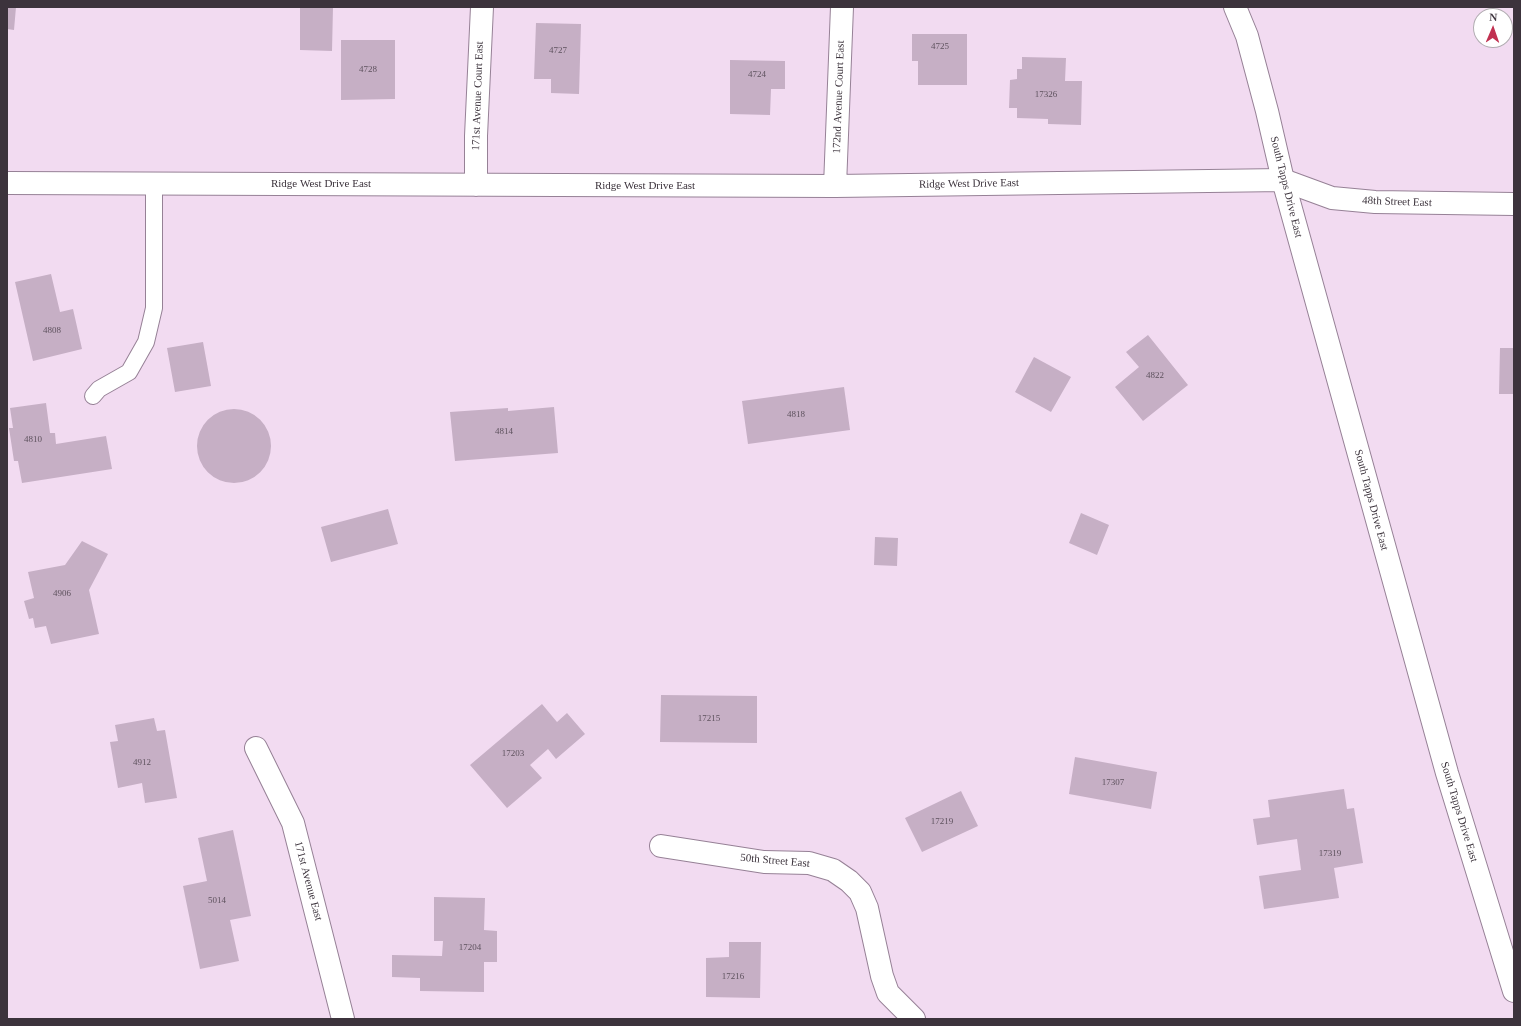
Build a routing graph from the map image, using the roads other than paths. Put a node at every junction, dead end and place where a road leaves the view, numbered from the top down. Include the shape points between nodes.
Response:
1 (482, 7) edge
2 (842, 7) edge
3 (1236, 7) edge
4 (1283, 180) junction
5 (7, 182) edge
6 (154, 183) junction
7 (476, 185) junction
8 (835, 186) junction
9 (1514, 204) edge
10 (94, 396) dead end
11 (256, 748) dead end
12 (661, 846) dead end
13 (1514, 991) edge
14 (343, 1019) edge
15 (914, 1019) edge

1 - 7 street, 171st Avenue Court East
2 - 8 street, 172nd Avenue Court East
3 - 4 street, South Tapps Drive East via 1251,51
4 - 8 street, Ridge West Drive East
4 - 9 street, 48th Street East via 1332,198 1375,202
4 - 13 street, South Tapps Drive East via 1447,773
5 - 6 street, Ridge West Drive East
6 - 7 street, Ridge West Drive East
6 - 10 lane via 154,308 146,342 129,372 99,388
7 - 8 street, Ridge West Drive East
11 - 14 street, 171st Avenue East via 293,823
12 - 15 street, 50th Street East via 764,862 809,863 833,870 849,880 860,892 867,908 888,993

